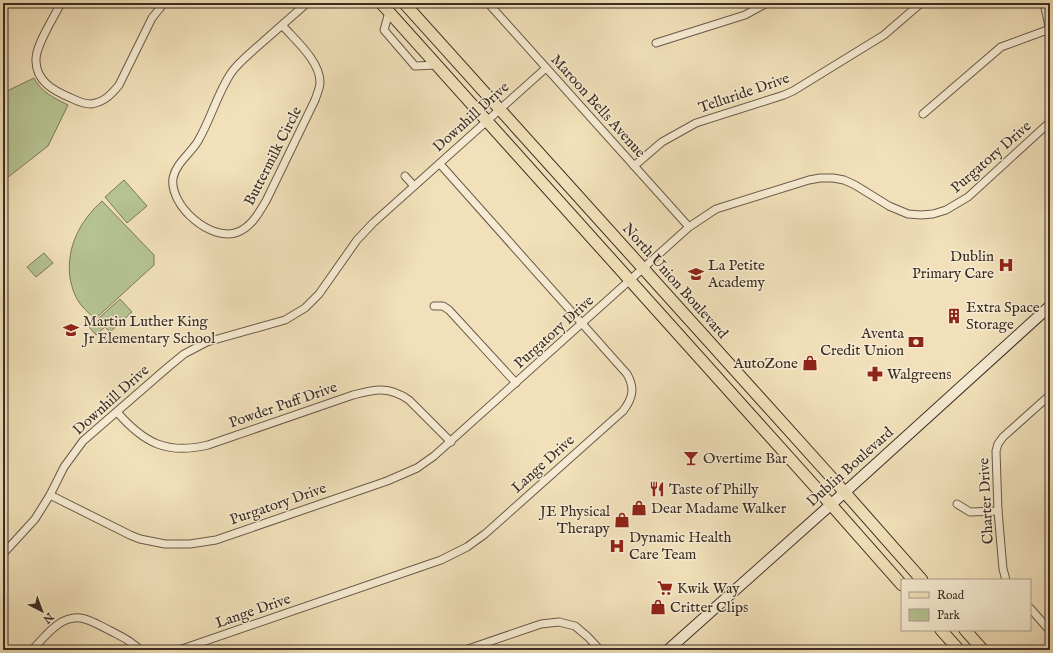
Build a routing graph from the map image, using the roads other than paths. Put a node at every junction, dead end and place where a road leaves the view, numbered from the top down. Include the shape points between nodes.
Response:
1 (61, 3) edge
2 (164, 3) edge
3 (307, 3) edge
4 (381, 3) edge
5 (404, 3) edge
6 (488, 3) edge
7 (767, 3) edge
8 (921, 3) edge
9 (1045, 3) edge
10 (389, 12) junction
11 (282, 25) junction
12 (1050, 28) edge
13 (656, 43) dead end
14 (436, 65) junction
15 (546, 68) junction
16 (499, 109) junction
17 (923, 114) dead end
18 (486, 122) junction
19 (1050, 122) edge
20 (440, 164) junction
21 (634, 166) junction
22 (405, 176) dead end
23 (414, 186) junction
24 (689, 227) junction
25 (644, 269) junction
26 (630, 281) junction
27 (434, 306) dead end
28 (1050, 306) edge
29 (583, 323) junction
30 (516, 383) junction
31 (1050, 395) edge
32 (117, 412) junction
33 (451, 442) junction
34 (845, 492) junction
35 (50, 495) junction
36 (831, 504) junction
37 (957, 504) dead end
38 (998, 511) junction
39 (3, 554) edge
40 (921, 579) edge
41 (1006, 579) edge
42 (901, 584) edge
43 (1031, 609) edge
44 (942, 631) edge
45 (966, 631) edge
46 (1050, 631) edge
47 (32, 650) edge
48 (140, 650) edge
49 (179, 650) edge
50 (465, 650) edge
51 (600, 650) edge
52 (668, 650) edge
53 (959, 650) edge
54 (983, 650) edge

1 - 2 street via 38,50 37,68 51,89 91,104 113,93 152,18
3 - 11 street, Buttermilk Circle
4 - 10 main road
5 - 16 main road, North Union Boulevard
6 - 15 street, Maroon Bells Avenue
7 - 13 street via 745,15
8 - 21 street, Telluride Drive via 884,35 793,91 691,126 662,142
9 - 12 street
10 - 14 main road
10 - 14 street via 384,30 416,66
11 - 11 street, Buttermilk Circle via 237,66 226,80 200,138 175,173 173,188 180,205 213,232 238,232 260,212 315,100 320,83 316,67
12 - 17 street via 1001,47
14 - 18 main road
15 - 16 street, Downhill Drive
15 - 21 street, Maroon Bells Avenue
16 - 18 street, Downhill Drive
16 - 25 main road, North Union Boulevard
18 - 20 street, Downhill Drive
18 - 26 main road
19 - 24 street, Purgatory Drive via 968,197 940,212 908,214 889,206 855,184 833,178 820,178 716,209
20 - 23 street, Downhill Drive
20 - 29 street, Lange Drive
21 - 24 street, Maroon Bells Avenue
22 - 23 street
23 - 32 street, Downhill Drive via 365,231 319,294 305,308 285,320 207,342 191,350 175,360
24 - 25 street, Purgatory Drive
25 - 26 street, Purgatory Drive
25 - 34 main road, North Union Boulevard
26 - 29 street, Purgatory Drive
26 - 36 main road
27 - 30 street via 443,306 449,310
28 - 34 main road, Dublin Boulevard
29 - 30 street, Purgatory Drive
29 - 49 street, Lange Drive via 629,377 633,389 632,397 623,410 475,542 441,560
30 - 33 street, Purgatory Drive
31 - 38 street, Charter Drive via 998,444
32 - 33 street, Powder Puff Drive via 131,428 148,440 181,449 194,448 377,389 402,395 410,400
32 - 35 street, Downhill Drive via 78,448 64,467
33 - 35 street, Purgatory Drive via 417,468 387,481 216,540 190,544 165,544 130,535
34 - 36 main road, Dublin Boulevard
34 - 40 main road, North Union Boulevard
35 - 39 street, Downhill Drive via 30,525
36 - 42 main road
36 - 52 main road, Dublin Boulevard
37 - 38 street via 970,512
38 - 41 street, Charter Drive
43 - 46 street
44 - 53 main road
45 - 54 main road
47 - 48 street via 54,627 62,622 80,618 128,640
50 - 51 street via 540,624 559,622 575,626

